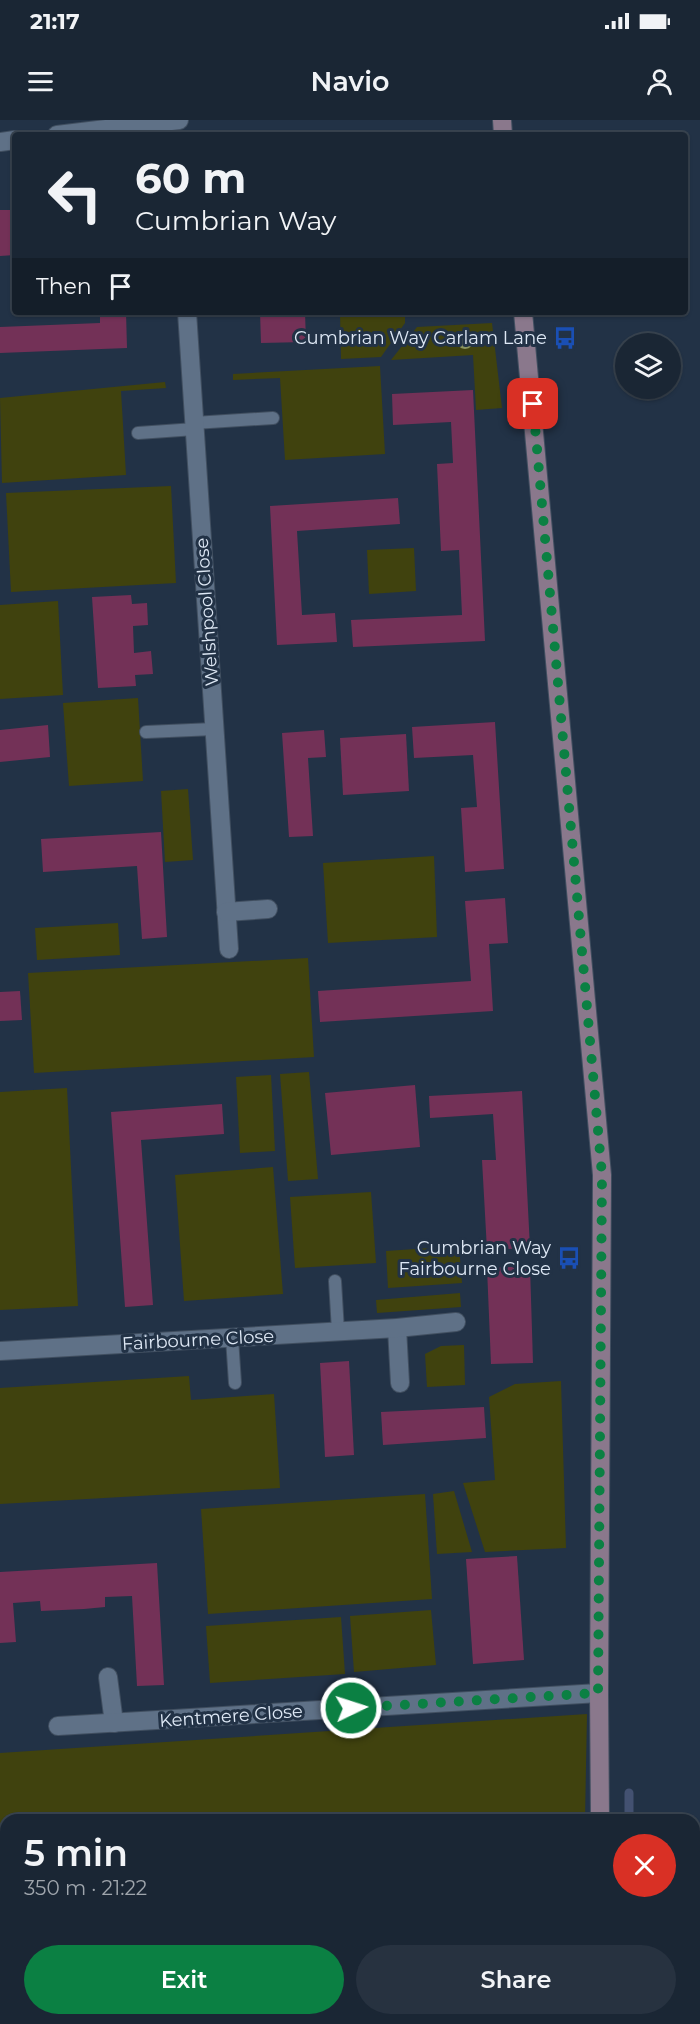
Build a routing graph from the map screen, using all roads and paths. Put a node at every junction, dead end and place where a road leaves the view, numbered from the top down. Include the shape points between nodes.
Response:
1 (176, 120) edge
2 (81, 132) edge
3 (187, 315) edge
4 (523, 315) edge
5 (273, 418) dead end
6 (194, 426) junction
7 (138, 433) dead end
8 (214, 729) junction
9 (146, 732) dead end
10 (268, 909) dead end
11 (226, 912) junction
12 (229, 949) dead end
13 (335, 1281) dead end
14 (456, 1322) dead end
15 (397, 1328) junction
16 (338, 1331) junction
17 (232, 1338) junction
18 (0, 1351) edge
19 (236, 1383) dead end
20 (400, 1383) dead end
21 (108, 1677) dead end
22 (598, 1693) junction
23 (114, 1723) junction
24 (58, 1726) dead end
25 (600, 1814) edge

1 - 2 street
3 - 6 street, Welshpool Close
4 - 22 street via 602,1175
5 - 6 lane
6 - 7 lane
6 - 8 street, Welshpool Close
8 - 9 lane
8 - 11 street, Welshpool Close
10 - 11 street
11 - 12 street, Welshpool Close
13 - 16 lane
14 - 15 street, Fairbourne Close
15 - 16 street, Fairbourne Close
15 - 20 street
16 - 17 street, Fairbourne Close
17 - 18 street, Fairbourne Close
17 - 19 lane
21 - 23 street
22 - 23 street, Kentmere Close
22 - 25 street
23 - 24 street, Kentmere Close

